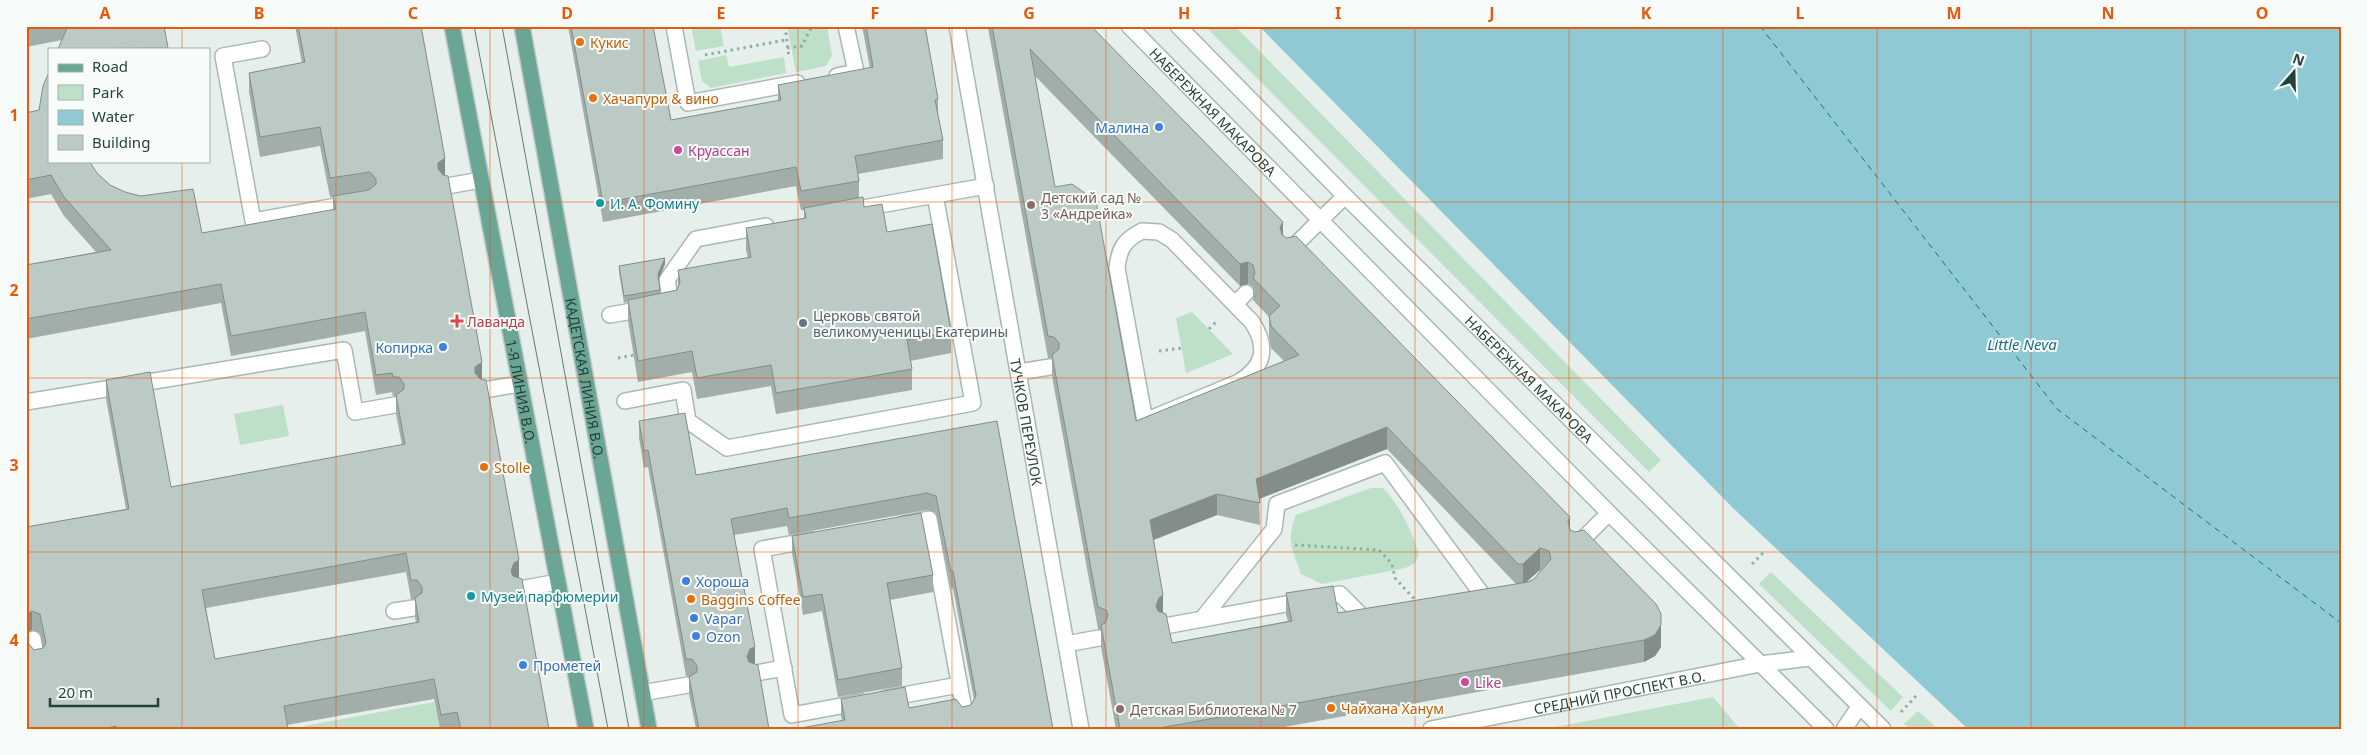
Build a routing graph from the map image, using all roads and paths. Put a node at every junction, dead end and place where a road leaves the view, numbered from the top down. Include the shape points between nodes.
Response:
1 (452, 26) edge
2 (522, 26) edge
3 (674, 26) edge
4 (785, 26) edge
5 (812, 26) edge
6 (846, 26) edge
7 (957, 26) edge
8 (1129, 26) edge
9 (1178, 26) edge
10 (786, 40) junction
11 (788, 48) junction
12 (262, 49) dead end
13 (680, 60) junction
14 (794, 83) junction
15 (481, 180) junction
16 (447, 186) edge
17 (986, 186) junction
18 (935, 195) junction
19 (1344, 196) junction
20 (367, 200) edge
21 (849, 211) edge
22 (1319, 221) junction
23 (782, 223) edge
24 (1289, 251) edge
25 (1246, 293) edge
26 (1235, 304) junction
27 (610, 315) dead end
28 (634, 355) edge
29 (618, 358) dead end
30 (1050, 367) dead end
31 (1019, 372) junction
32 (520, 384) junction
33 (484, 390) edge
34 (625, 401) dead end
35 (26, 402) edge
36 (395, 405) dead end
37 (1609, 513) junction
38 (890, 526) edge
39 (831, 537) edge
40 (1263, 544) junction
41 (1577, 545) edge
42 (558, 582) junction
43 (520, 589) edge
44 (1503, 598) edge
45 (1486, 601) junction
46 (1419, 604) edge
47 (1469, 604) edge
48 (413, 608) dead end
49 (394, 612) dead end
50 (1386, 617) edge
51 (1202, 620) junction
52 (1165, 626) edge
53 (1099, 638) edge
54 (33, 639) dead end
55 (1066, 644) junction
56 (1810, 658) junction
57 (37, 660) edge
58 (1760, 664) junction
59 (784, 668) junction
60 (756, 673) edge
61 (688, 685) edge
62 (959, 685) junction
63 (642, 693) junction
64 (1859, 706) junction
65 (965, 715) edge
66 (586, 729) edge
67 (649, 729) edge
68 (1081, 729) edge
69 (1431, 729) edge
70 (1826, 729) edge
71 (1844, 729) edge
72 (1883, 729) edge

1 - 15 main road, 1-Я ЛИНИЯ В.О.
2 - 63 main road, КАДЕТСКАЯ ЛИНИЯ В.О.
3 - 13 main road
4 - 10 path
5 - 11 path via 802,46
6 - 14 main road via 856,72
7 - 17 main road, ТУЧКОВ ПЕРЕУЛОК
8 - 22 main road, НАБЕРЕЖНАЯ МАКАРОВА
9 - 19 main road, НАБЕРЕЖНАЯ МАКАРОВА
10 - 11 path
10 - 13 path
11 - 14 path
12 - 20 main road via 223,56 253,221
13 - 14 main road via 688,103
15 - 16 main road
15 - 32 main road, 1-Я ЛИНИЯ В.О.
17 - 18 main road
17 - 31 main road, ТУЧКОВ ПЕРЕУЛОК
18 - 21 main road
18 - 34 main road via 973,403 728,448 688,421 683,390
19 - 22 main road
19 - 56 main road, НАБЕРЕЖНАЯ МАКАРОВА
22 - 24 main road
22 - 37 main road, НАБЕРЕЖНАЯ МАКАРОВА
23 - 27 main road via 696,239 667,280 671,304
25 - 26 main road
26 - 26 main road via 1260,334 1260,362 1251,375 1146,421 1127,356 1118,268 1119,252 1128,238 1142,231 1158,232 1172,240
28 - 29 path
30 - 31 main road
31 - 55 main road, ТУЧКОВ ПЕРЕУЛОК
32 - 33 main road
32 - 42 main road, 1-Я ЛИНИЯ В.О.
35 - 36 main road via 344,350 355,412
37 - 41 main road
37 - 58 main road, НАБЕРЕЖНАЯ МАКАРОВА
38 - 62 main road via 929,519
39 - 59 main road via 762,550
40 - 45 main road via 1274,529 1277,504 1385,463
40 - 46 path via 1379,550 1392,564 1395,578
40 - 51 main road
42 - 43 main road
42 - 66 main road, 1-Я ЛИНИЯ В.О.
44 - 45 main road
45 - 47 main road
48 - 49 main road
50 - 51 main road via 1366,620 1340,594
51 - 52 main road
53 - 55 main road
54 - 57 main road
55 - 68 main road, ТУЧКОВ ПЕРЕУЛОК
56 - 58 main road, СРЕДНИЙ ПРОСПЕКТ В.О.
56 - 64 main road, НАБЕРЕЖНАЯ МАКАРОВА
58 - 69 main road, СРЕДНИЙ ПРОСПЕКТ В.О.
58 - 70 main road, НАБЕРЕЖНАЯ МАКАРОВА
59 - 60 main road
59 - 62 main road via 792,715
61 - 63 main road
62 - 65 main road
63 - 67 main road, КАДЕТСКАЯ ЛИНИЯ В.О.
64 - 71 main road
64 - 72 main road, НАБЕРЕЖНАЯ МАКАРОВА

